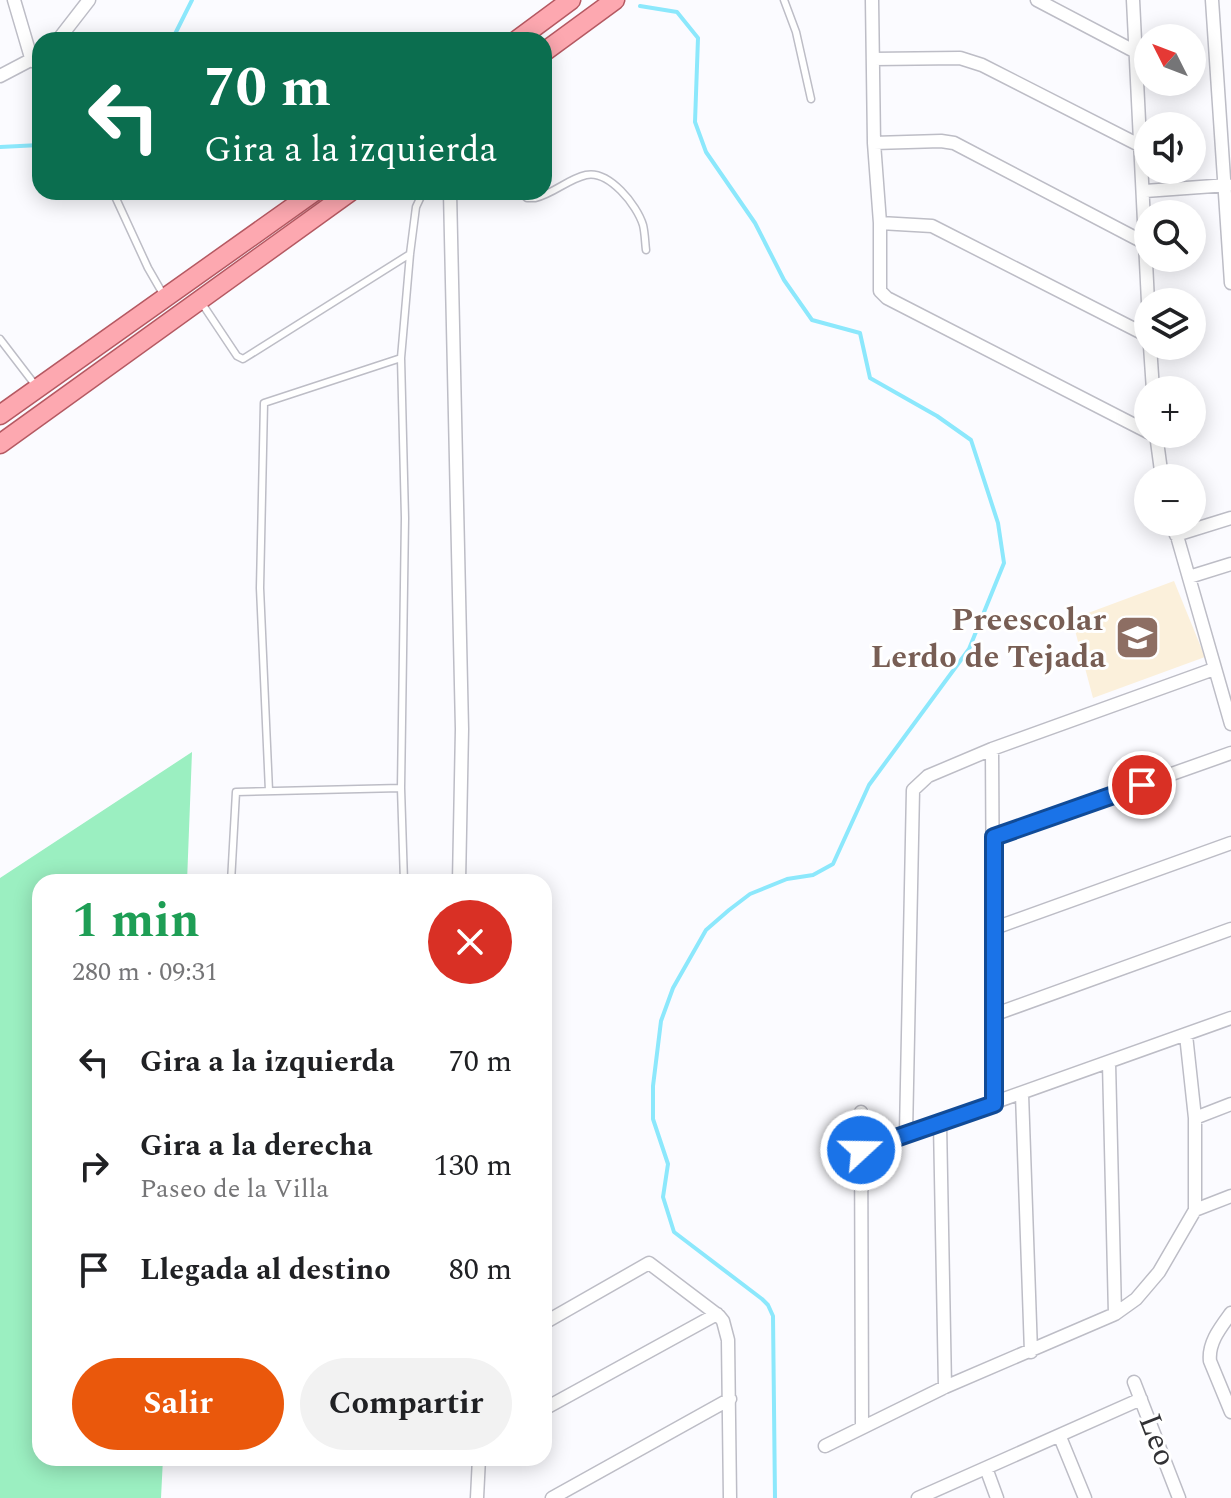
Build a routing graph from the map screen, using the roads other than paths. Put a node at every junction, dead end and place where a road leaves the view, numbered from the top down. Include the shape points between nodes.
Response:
1 (14, 0) edge
2 (89, 0) edge
3 (571, 0) edge
4 (615, 0) edge
5 (784, 0) edge
6 (872, 0) edge
7 (1037, 0) edge
8 (1133, 0) edge
9 (1212, 0) edge
10 (64, 32) edge
11 (528, 32) edge
12 (552, 46) edge
13 (32, 47) edge
14 (1134, 51) joint
15 (873, 59) junction
16 (32, 60) edge
17 (0, 76) edge
18 (811, 99) dead end
19 (1134, 142) edge
20 (874, 143) junction
21 (1144, 184) edge
22 (1227, 185) edge
23 (552, 190) edge
24 (1145, 191) junction
25 (117, 200) edge
26 (303, 200) edge
27 (309, 200) edge
28 (339, 200) edge
29 (419, 200) edge
30 (450, 200) edge
31 (1145, 200) edge
32 (880, 223) junction
33 (1134, 237) edge
34 (646, 250) dead end
35 (410, 254) junction
36 (1231, 283) edge
37 (165, 297) junction
38 (199, 299) junction
39 (1134, 329) edge
40 (0, 339) edge
41 (401, 358) junction
42 (38, 389) junction
43 (0, 415) edge
44 (1134, 424) edge
45 (0, 444) edge
46 (1231, 518) edge
47 (1206, 522) edge
48 (1176, 536) edge
49 (1231, 564) edge
50 (1189, 577) junction
51 (1214, 669) junction
52 (1231, 724) edge
53 (992, 749) junction
54 (1231, 753) edge
55 (401, 788) junction
56 (269, 791) junction
57 (994, 837) junction
58 (1231, 843) edge
59 (231, 874) edge
60 (404, 874) edge
61 (459, 874) edge
62 (992, 929) junction
63 (1231, 929) edge
64 (993, 1015) junction
65 (1231, 1018) edge
66 (1186, 1035) junction
67 (1109, 1063) junction
68 (1022, 1094) junction
69 (994, 1104) junction
70 (1231, 1104) edge
71 (861, 1112) dead end
72 (1195, 1118) junction
73 (940, 1123) junction
74 (906, 1133) junction
75 (861, 1150) junction
76 (1231, 1196) edge
77 (1195, 1210) junction
78 (1231, 1313) edge
79 (717, 1314) junction
80 (1115, 1314) junction
81 (552, 1318) edge
82 (1031, 1352) junction
83 (1134, 1382) dead end
84 (945, 1387) junction
85 (730, 1399) junction
86 (1141, 1399) junction
87 (552, 1405) edge
88 (1231, 1412) edge
89 (862, 1427) junction
90 (1060, 1437) junction
91 (825, 1446) dead end
92 (479, 1466) edge
93 (986, 1468) junction
94 (726, 1496) edge
95 (477, 1498) edge
96 (552, 1498) edge
97 (918, 1498) edge
98 (997, 1498) edge
99 (1085, 1498) edge
100 (1179, 1498) edge

1 - 13 street
2 - 10 street
3 - 11 main road
4 - 12 main road
5 - 18 lane
6 - 15 street
7 - 14 street
8 - 14 street
9 - 22 street
15 - 19 street via 960,58 982,65
15 - 20 street
16 - 17 street
20 - 32 street
20 - 33 street via 954,143
21 - 24 street
22 - 24 street
22 - 36 street
23 - 34 lane via 582,175 603,177 631,203 642,222
24 - 31 street
25 - 37 lane
26 - 37 main road
27 - 38 main road via 209,278
28 - 38 main road
29 - 35 lane
30 - 61 street via 462,729
32 - 39 street via 932,226
32 - 44 street via 878,287 883,294
35 - 38 lane via 243,359
35 - 41 lane
37 - 42 main road
38 - 45 main road
40 - 42 lane
41 - 55 lane
41 - 56 lane via 264,403 260,588
42 - 43 main road
46 - 47 street
48 - 50 street
49 - 50 street
50 - 51 street
51 - 52 street
51 - 53 street
53 - 57 street
53 - 74 street via 922,780 911,797
54 - 57 street
55 - 56 lane
55 - 60 lane
56 - 59 lane via 236,792
57 - 62 street
58 - 62 street
62 - 64 street
63 - 64 street
64 - 69 street
65 - 66 street
66 - 67 street
66 - 72 street
67 - 68 street
67 - 80 street
68 - 69 street
68 - 82 street
69 - 73 street
70 - 72 street
71 - 75 street
72 - 77 street
73 - 74 street
73 - 84 street
74 - 75 street
75 - 89 street
76 - 77 street
77 - 80 street via 1159,1272
78 - 88 street via 1209,1353
79 - 81 street via 649,1263
79 - 85 street via 728,1340
79 - 87 street
80 - 82 street
82 - 84 street
83 - 86 street, Leo
84 - 89 street
85 - 94 street
85 - 96 street
86 - 90 street
86 - 100 street, Leo
89 - 91 street
90 - 93 street
90 - 99 street
92 - 95 street
93 - 97 street
93 - 98 street

